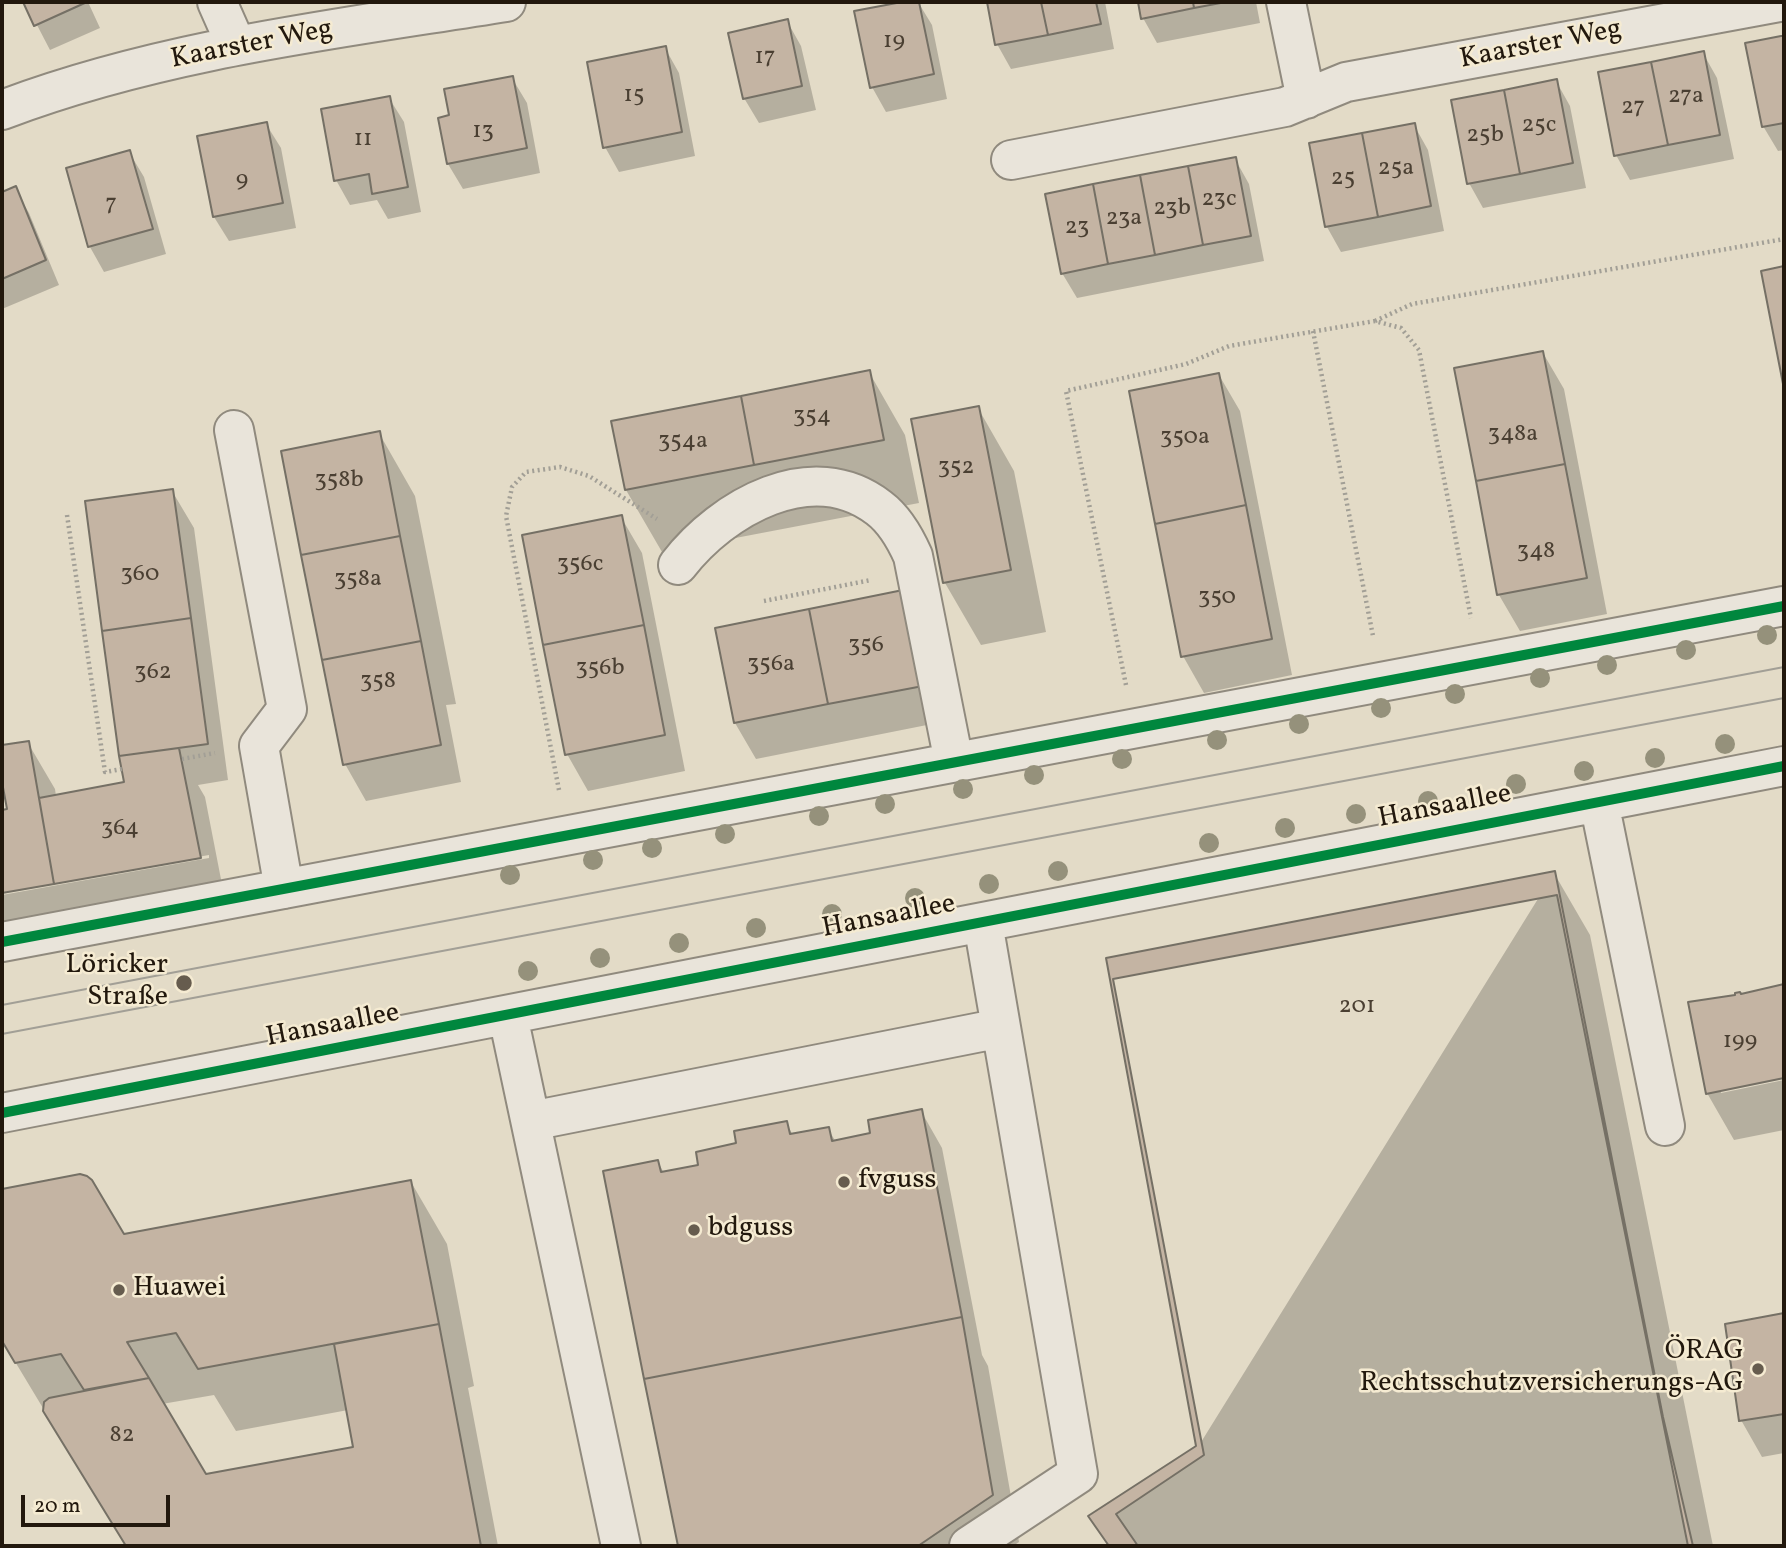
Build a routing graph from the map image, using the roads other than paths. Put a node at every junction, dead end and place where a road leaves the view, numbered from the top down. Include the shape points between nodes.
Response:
1 (217, 2) edge
2 (506, 2) edge
3 (1286, 2) edge
4 (1779, 2) edge
5 (236, 45) junction
6 (1306, 99) junction
7 (2, 110) edge
8 (1012, 160) dead end
9 (234, 430) dead end
10 (686, 556) road end
11 (1784, 607) edge
12 (954, 762) junction
13 (1784, 766) edge
14 (1599, 802) junction
15 (284, 889) junction
16 (983, 923) junction
17 (2, 942) edge
18 (508, 1016) junction
19 (1001, 1028) junction
20 (2, 1113) edge
21 (531, 1121) junction
22 (1665, 1126) dead end
23 (621, 1546) edge
24 (969, 1546) edge

1 - 5 street
2 - 5 street, Kaarster Weg
3 - 6 street
4 - 6 street, Kaarster Weg via 1346,82
5 - 7 street, Kaarster Weg via 54,90
6 - 8 street, Kaarster Weg via 1285,107
9 - 15 street via 287,709 259,746
10 - 12 street via 713,527 760,498 815,487 860,496 881,509 902,533 913,556
11 - 12 street
12 - 15 street
13 - 14 street, Hansaallee
14 - 16 street, Hansaallee
14 - 22 street
15 - 17 street
16 - 18 street, Hansaallee
16 - 19 street
18 - 20 street, Hansaallee
18 - 21 street
19 - 21 street
19 - 24 street via 1078,1474
21 - 23 street

